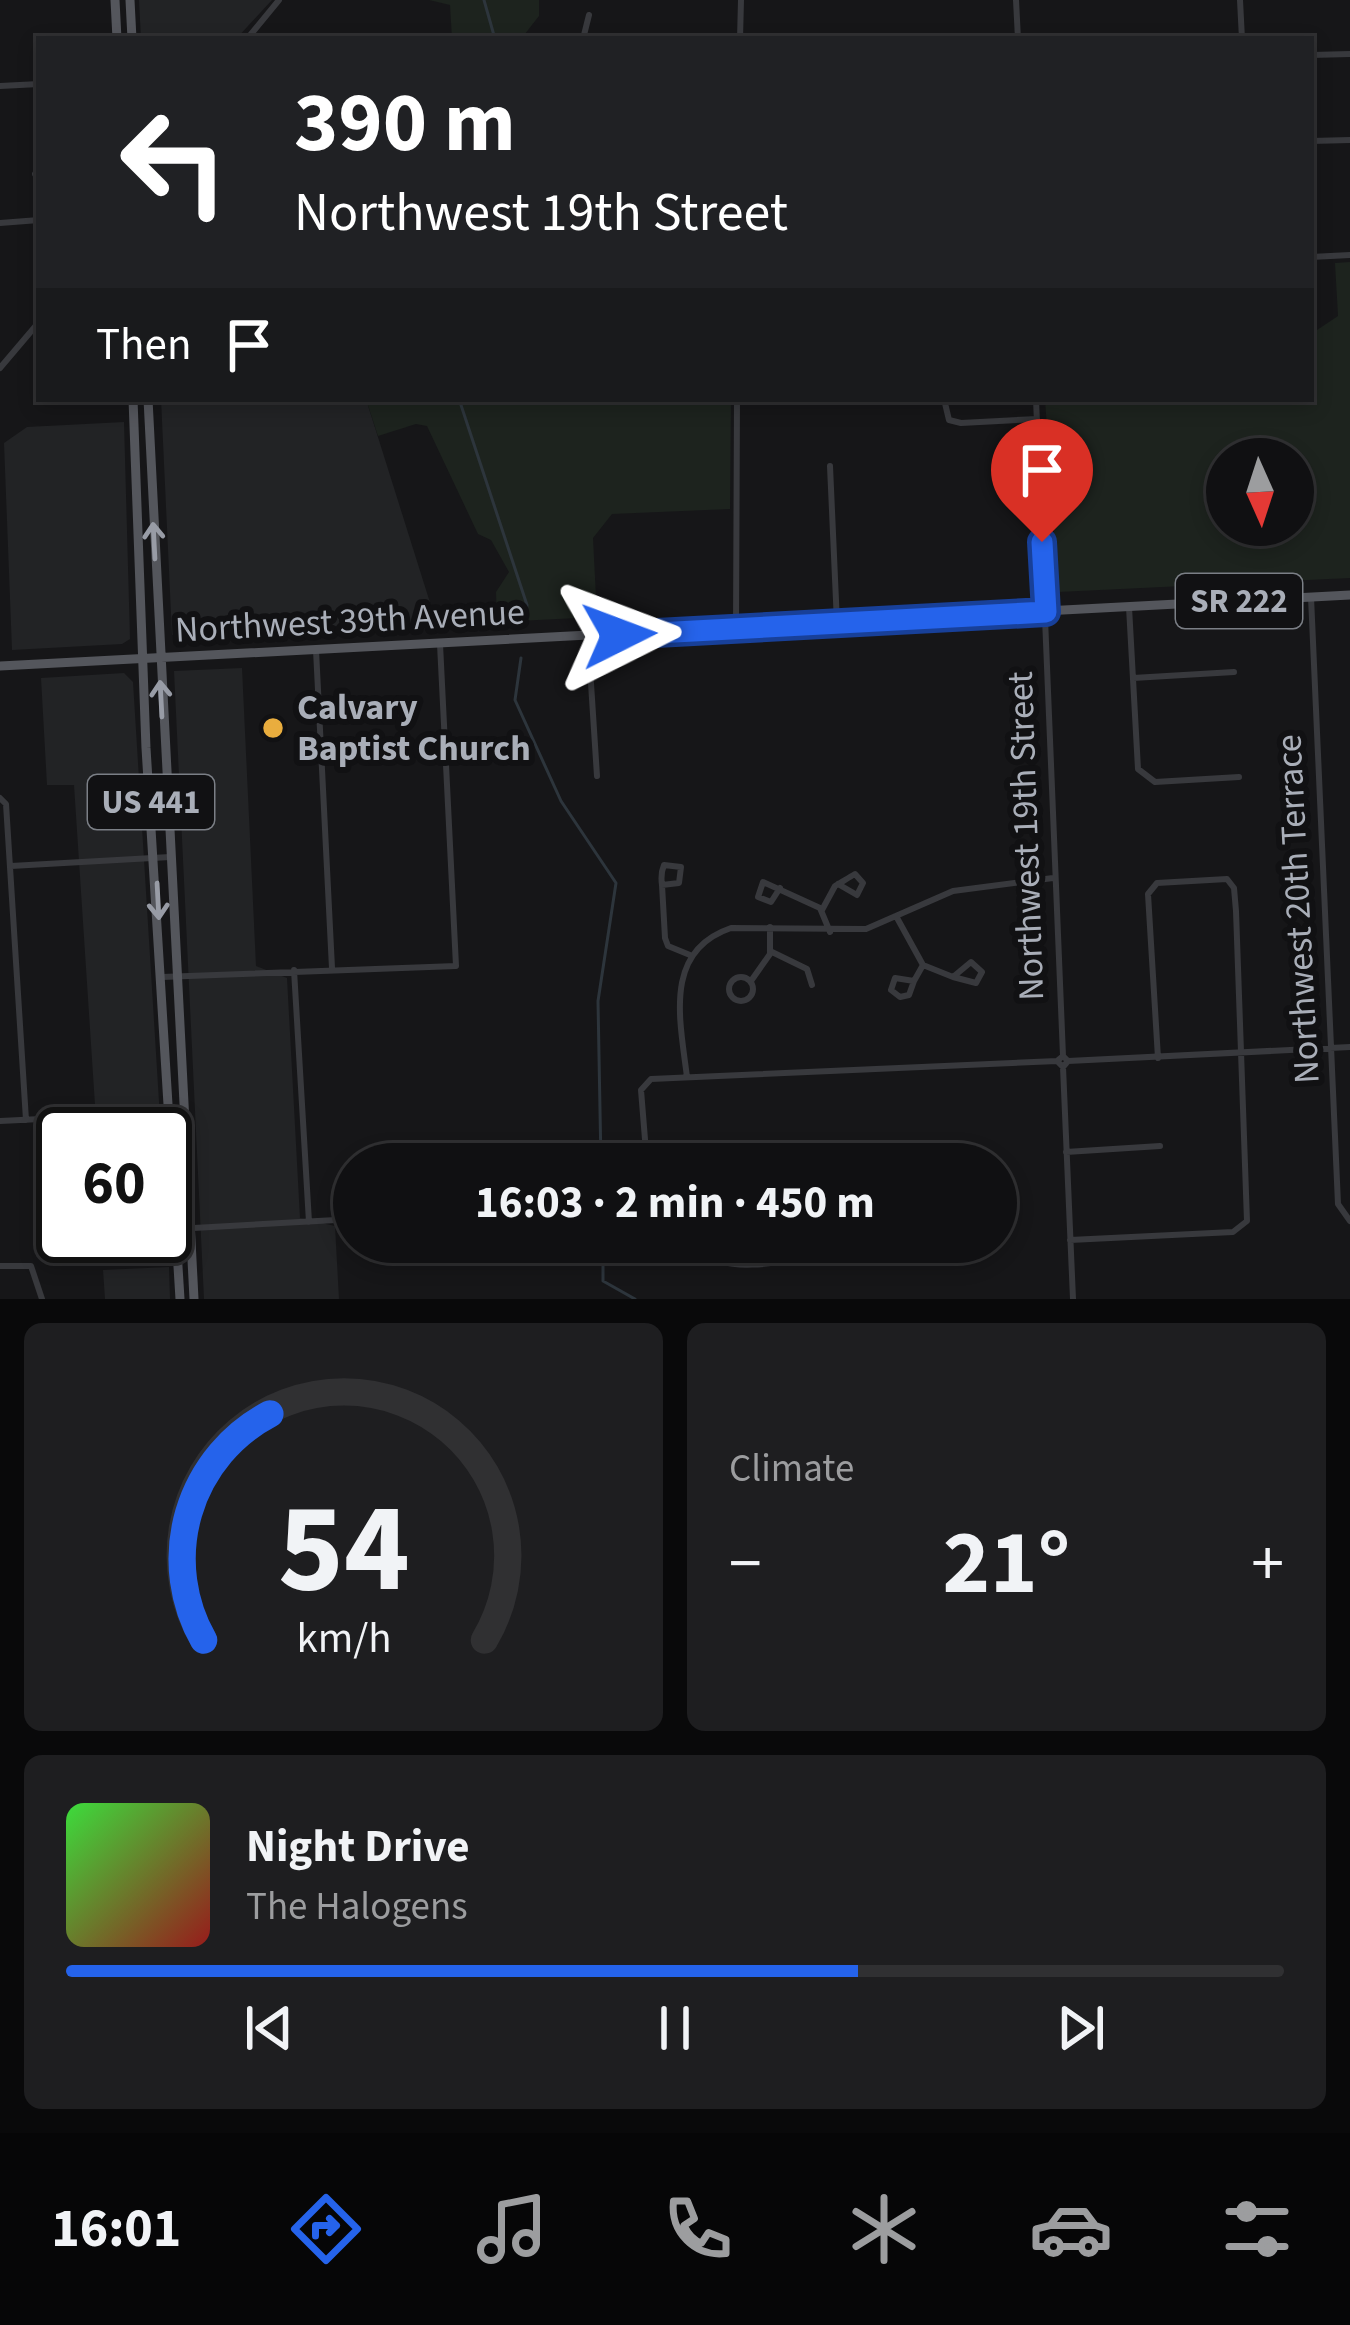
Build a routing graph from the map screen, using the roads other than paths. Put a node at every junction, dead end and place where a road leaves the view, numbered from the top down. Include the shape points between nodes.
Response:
1 (115, 0) edge
2 (130, 0) edge
3 (279, 0) edge
4 (741, 0) edge
5 (1016, 0) edge
6 (1240, 0) edge
7 (589, 15) dead end
8 (117, 36) edge
9 (132, 36) edge
10 (250, 36) edge
11 (584, 36) edge
12 (740, 36) edge
13 (1018, 36) edge
14 (1242, 36) edge
15 (1350, 54) edge
16 (1314, 56) edge
17 (36, 83) edge
18 (0, 86) edge
19 (1350, 140) edge
20 (1314, 141) edge
21 (36, 220) edge
22 (0, 223) edge
23 (1350, 255) edge
24 (1314, 256) edge
25 (36, 326) edge
26 (0, 368) edge
27 (133, 402) edge
28 (148, 402) edge
29 (736, 402) edge
30 (945, 402) edge
31 (1036, 402) edge
32 (1037, 419) junction
33 (830, 466) dead end
34 (1350, 595) edge
35 (1311, 597) junction
36 (1129, 607) junction
37 (1046, 612) junction
38 (837, 623) junction
39 (736, 628) junction
40 (588, 637) junction
41 (440, 644) junction
42 (316, 650) junction
43 (143, 658) junction
44 (159, 658) junction
45 (0, 666) edge
46 (1234, 672) dead end
47 (1133, 678) junction
48 (597, 776) dead end
49 (1239, 777) dead end
50 (0, 798) edge
51 (155, 857) junction
52 (170, 857) junction
53 (11, 866) junction
54 (1053, 878) junction
55 (838, 884) dead end
56 (662, 885) dead end
57 (780, 888) dead end
58 (822, 910) junction
59 (896, 916) junction
60 (770, 927) junction
61 (830, 932) junction
62 (770, 951) junction
63 (690, 955) junction
64 (923, 965) junction
65 (332, 968) junction
66 (294, 970) junction
67 (952, 976) junction
68 (162, 977) junction
69 (177, 977) junction
70 (752, 981) junction
71 (914, 981) dead end
72 (812, 985) dead end
73 (1350, 1047) edge
74 (1331, 1048) junction
75 (1240, 1054) junction
76 (1158, 1058) junction
77 (1063, 1061) junction
78 (687, 1077) junction
79 (170, 1107) edge
80 (184, 1107) edge
81 (36, 1119) edge
82 (26, 1120) junction
83 (0, 1121) edge
84 (646, 1143) edge
85 (1160, 1146) dead end
86 (1066, 1152) junction
87 (1348, 1219) edge
88 (333, 1220) edge
89 (309, 1222) junction
90 (192, 1228) edge
91 (1070, 1240) junction
92 (178, 1263) edge
93 (192, 1263) edge
94 (0, 1266) edge
95 (42, 1299) edge
96 (180, 1299) edge
97 (194, 1299) edge
98 (1073, 1299) edge

1 - 8 main road
2 - 9 main road
3 - 10 street
4 - 12 street
5 - 13 street
6 - 14 street
7 - 11 street
15 - 16 street
17 - 18 street
19 - 20 street
21 - 22 street
23 - 24 street
25 - 26 street
27 - 43 main road, US 441
44 -> 28 main road, US 441
29 - 39 street
30 - 32 street via 950,420
31 - 32 street, Northwest 19th Street
32 - 37 street, Northwest 19th Street
33 - 38 street
34 - 35 main road, Northwest 39th Avenue / SR 222
35 - 36 main road, Northwest 39th Avenue / SR 222
35 - 74 street, Northwest 20th Terrace
36 - 37 main road, Northwest 39th Avenue / SR 222
36 - 47 street
37 - 38 main road, Northwest 39th Avenue / SR 222
37 - 54 street, Northwest 19th Street
38 - 39 main road, Northwest 39th Avenue / SR 222
39 - 40 main road, Northwest 39th Avenue / SR 222
40 - 41 main road, Northwest 39th Avenue / SR 222
40 - 48 street
41 - 42 main road, Northwest 39th Avenue / SR 222
41 - 65 street via 453,966
42 - 44 main road, Northwest 39th Avenue / SR 222
42 - 65 street
43 - 44 main road, Northwest 39th Avenue / SR 222
43 - 45 main road, Northwest 39th Avenue / SR 222
43 - 51 main road, US 441
52 -> 44 main road, US 441
46 - 47 street
47 - 49 street via 1144,777
50 - 53 street
51 - 52 street
51 - 53 street
51 -> 68 main road, US 441
52 - 69 main road, US 441
53 - 82 street
54 - 59 street via 953,891
54 - 77 street, Northwest 19th Street
55 - 58 street
56 - 63 street via 668,946
57 - 58 street
58 - 61 street
59 - 61 street
59 - 64 street
60 - 61 street
60 - 62 street
60 - 63 street via 715,933
62 - 70 street
62 - 72 street via 807,969
63 - 78 street via 679,989
64 - 67 street
64 - 71 street
65 - 66 street
66 - 69 street
66 - 89 street
67 - 67 street via 976,983 982,972 970,962
68 - 69 street
68 - 79 main road, US 441
69 - 80 main road, US 441
70 - 70 street via 747,1000 731,997 734,979
73 - 74 street
74 - 75 street
74 - 87 street, Northwest 20th Terrace via 1338,1204
75 - 76 street
75 - 76 street via 1234,889 1227,880 1197,879 1157,884 1148,895
75 - 91 street via 1243,1228
76 - 77 street
77 - 78 street
77 - 86 street, Northwest 19th Street
78 - 84 street via 644,1084
81 - 82 street
82 - 83 street
85 - 86 street
86 - 91 street, Northwest 19th Street
88 - 89 street
89 - 90 street
91 - 98 street, Northwest 19th Street
92 - 96 main road, US 441
93 - 97 main road, US 441
94 - 95 street via 31,1266

